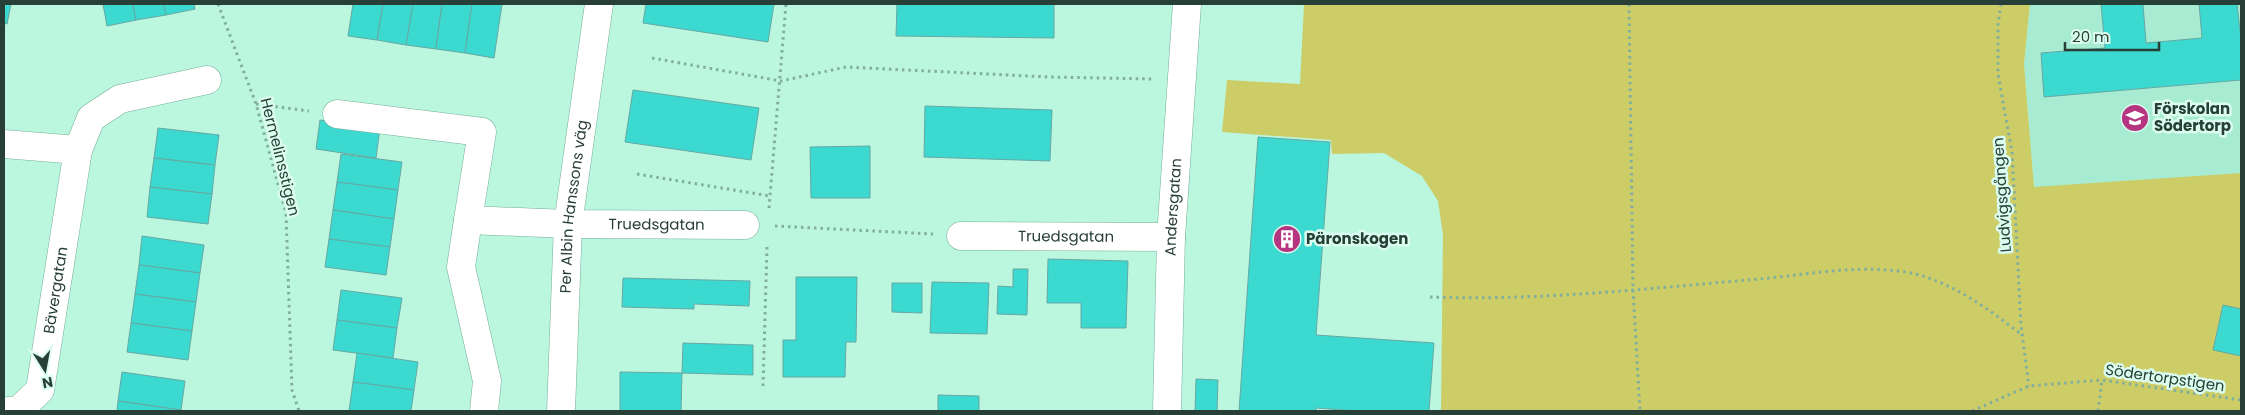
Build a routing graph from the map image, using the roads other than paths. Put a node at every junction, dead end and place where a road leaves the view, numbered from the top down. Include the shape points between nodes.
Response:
1 (599, 4) edge
2 (1187, 4) edge
3 (208, 80) dead end
4 (337, 114) road end
5 (4, 144) edge
6 (78, 150) junction
7 (468, 220) junction
8 (568, 224) junction
9 (756, 225) road end
10 (961, 236) road end
11 (1171, 237) junction
12 (8, 411) edge
13 (484, 411) edge
14 (561, 411) edge
15 (1167, 411) edge

1 - 8 street, Per Albin Hanssons väg
2 - 11 street, Andersgatan
3 - 6 street, Bävergatan via 120,99 91,118
4 - 7 street via 482,132
5 - 6 street
6 - 12 street, Bävergatan via 40,390 19,410
7 - 8 street, Truedsgatan
7 - 13 street via 461,267 487,381
8 - 9 street, Truedsgatan
8 - 14 street, Per Albin Hanssons väg
10 - 11 street, Truedsgatan
11 - 15 street, Andersgatan

